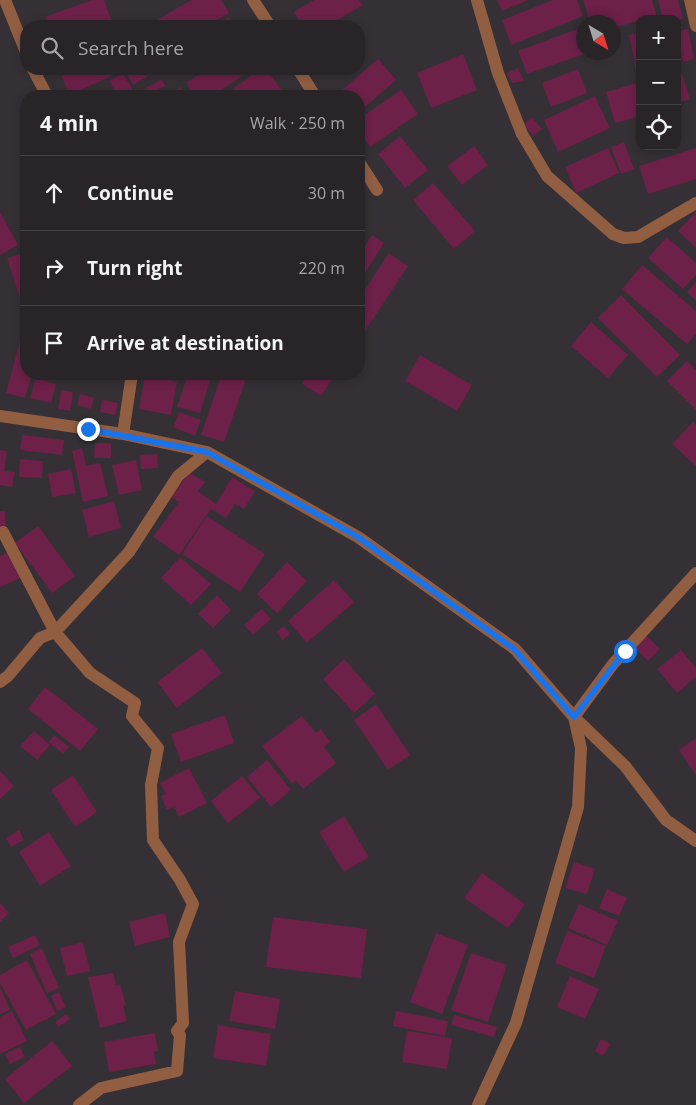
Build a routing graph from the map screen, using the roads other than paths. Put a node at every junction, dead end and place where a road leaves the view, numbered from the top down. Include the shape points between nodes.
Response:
1 (5, 0) edge
2 (253, 0) edge
3 (477, 0) edge
4 (690, 0) edge
5 (266, 20) edge
6 (696, 26) edge
7 (20, 37) edge
8 (36, 75) edge
9 (302, 75) edge
10 (44, 90) edge
11 (312, 90) edge
12 (365, 172) edge
13 (376, 190) dead end
14 (696, 203) edge
15 (131, 380) edge
16 (0, 416) edge
17 (123, 434) junction
18 (207, 452) junction
19 (3, 532) dead end
20 (696, 573) edge
21 (55, 632) junction
22 (0, 682) edge
23 (574, 717) junction
24 (696, 841) edge
25 (79, 1105) edge
26 (478, 1105) edge

1 - 7 street
2 - 5 street
3 - 14 street via 498,73 515,117 547,176 613,234 624,238 638,237
4 - 6 street
8 - 10 street
9 - 11 street
12 - 13 street
15 - 17 street
16 - 17 street
17 - 18 street
18 - 21 street via 178,476 129,552
18 - 23 street via 358,537 514,649
19 - 21 street
20 - 23 street via 613,664
21 - 22 street via 40,638
21 - 25 street via 90,673 135,703 132,716 158,748 151,785 153,840 193,904 179,942 184,1023 177,1031 180,1035 177,1071 101,1088
23 - 24 street via 625,766 666,820
23 - 26 street via 580,748 578,807 516,1023

